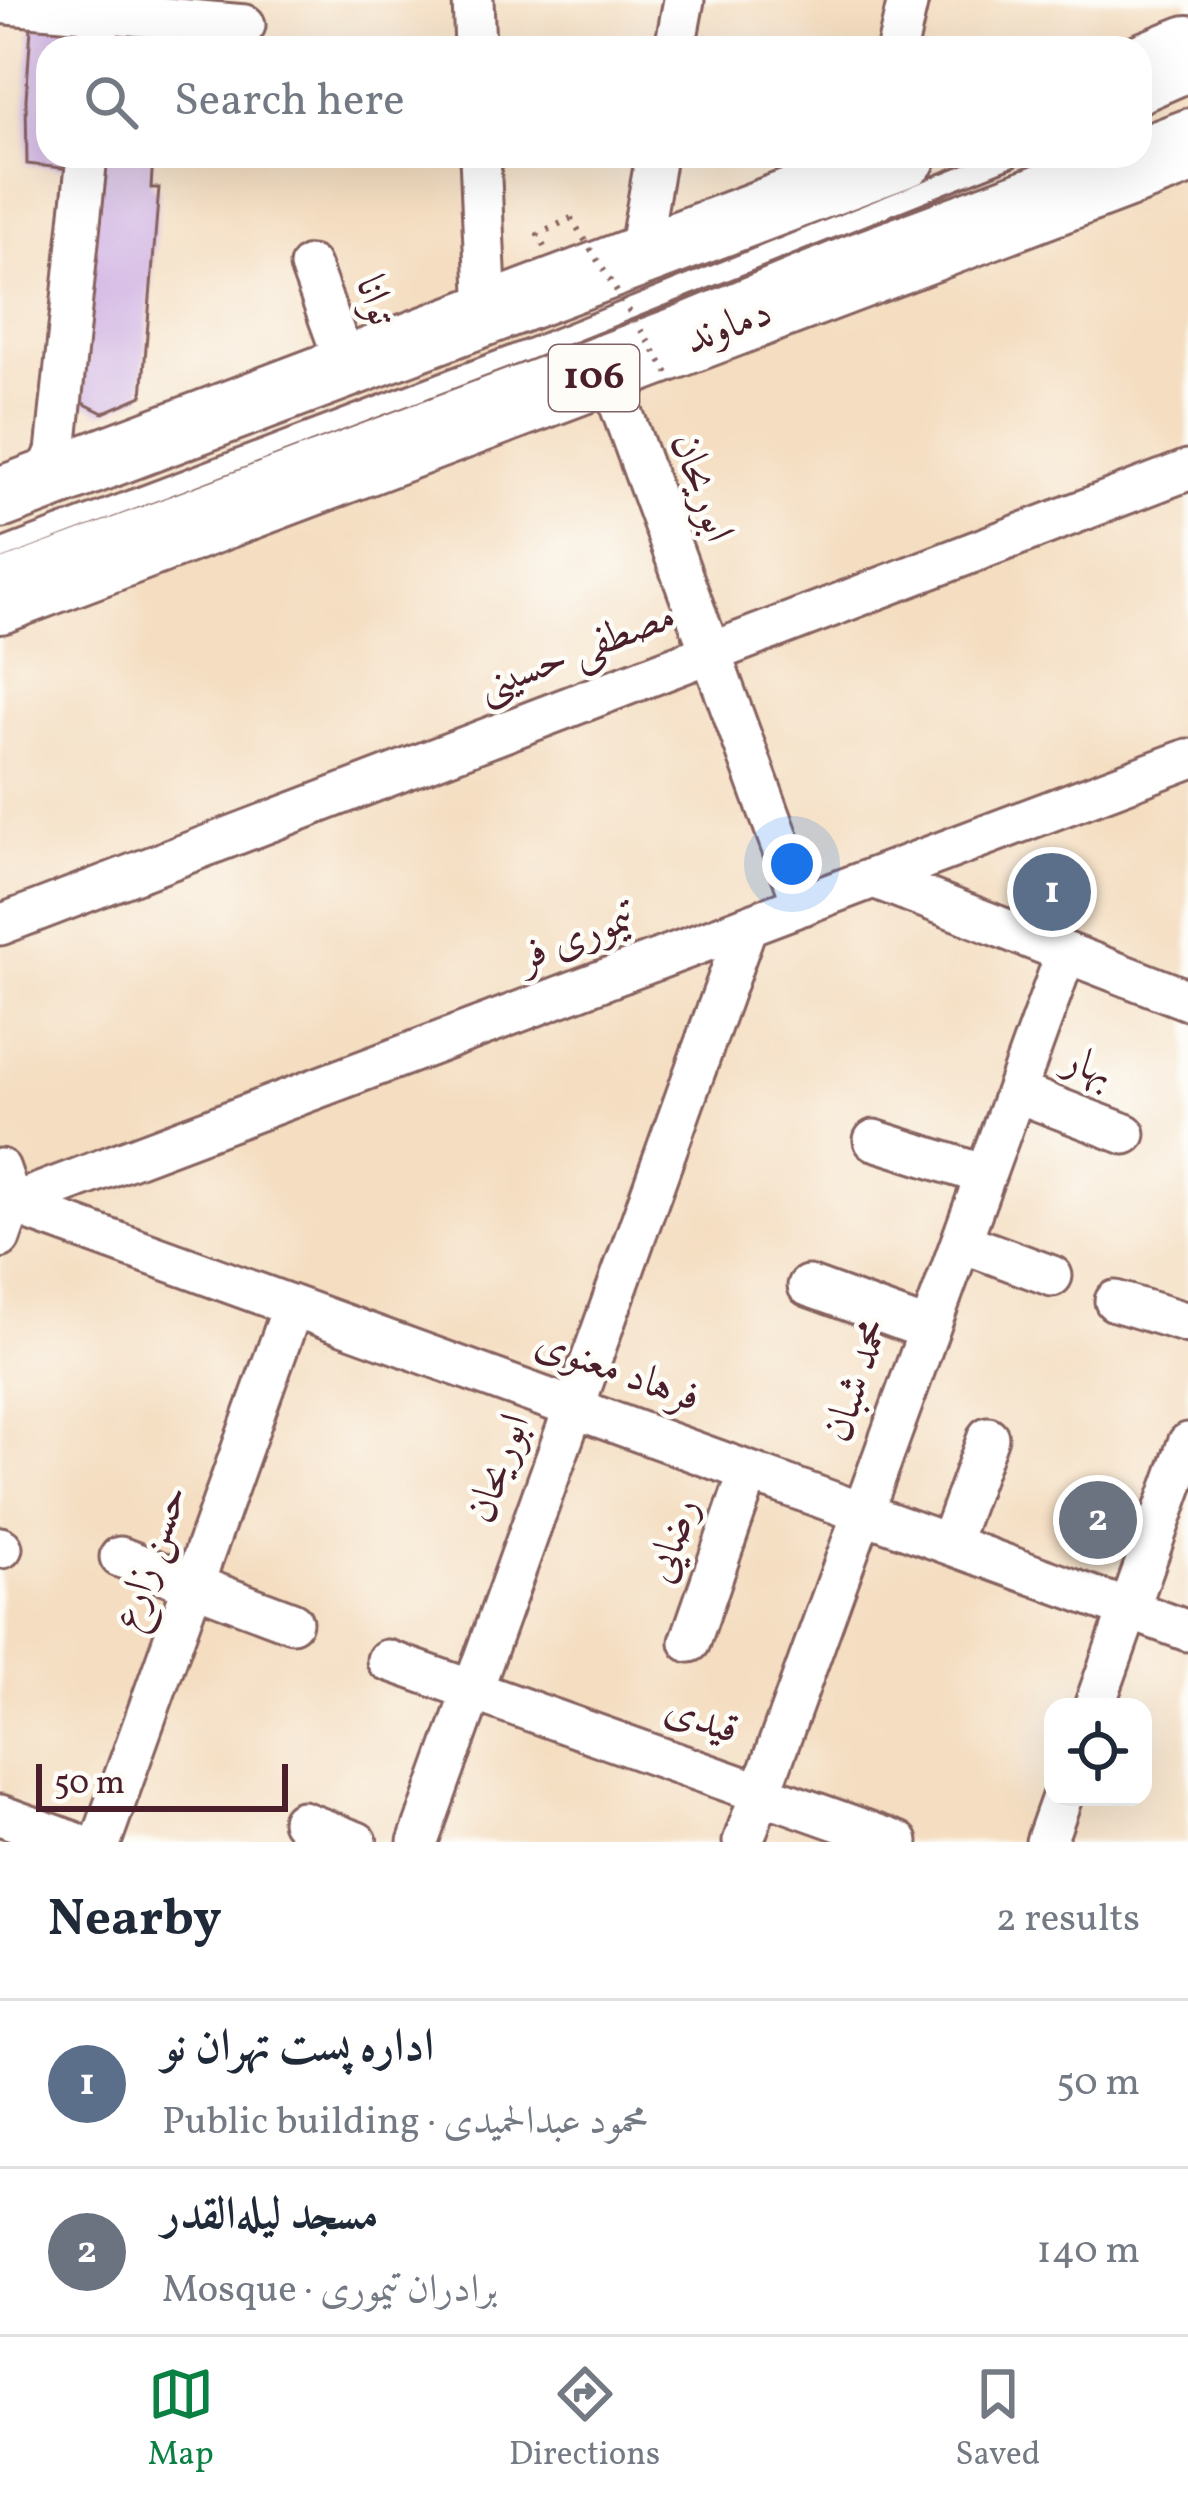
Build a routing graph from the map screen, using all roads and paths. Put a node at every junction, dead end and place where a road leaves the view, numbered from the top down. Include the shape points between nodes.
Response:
1 (473, 0) edge
2 (684, 0) edge
3 (908, 0) edge
4 (7, 4) dead end
5 (100, 20) edge
6 (245, 25) dead end
7 (474, 36) edge
8 (677, 36) edge
9 (900, 36) edge
10 (1188, 46) edge
11 (1152, 60) edge
12 (1188, 83) edge
13 (1152, 99) edge
14 (1188, 118) edge
15 (1152, 132) edge
16 (1188, 154) edge
17 (86, 168) edge
18 (481, 168) edge
19 (654, 168) edge
20 (865, 168) edge
21 (982, 168) edge
22 (1055, 168) edge
23 (1151, 168) edge
24 (1152, 168) edge
25 (538, 235) dead end
26 (638, 258) junction
27 (310, 266) dead end
28 (487, 315) junction
29 (347, 368) junction
30 (608, 373) junction
31 (674, 383) dead end
32 (1188, 470) edge
33 (12, 493) edge
34 (0, 550) edge
35 (0, 570) edge
36 (0, 603) edge
37 (709, 653) junction
38 (1188, 759) edge
39 (874, 878) junction
40 (802, 905) junction
41 (0, 926) edge
42 (747, 926) junction
43 (1066, 952) junction
44 (1188, 1000) edge
45 (1016, 1092) junction
46 (1125, 1134) dead end
47 (874, 1140) dead end
48 (986, 1175) junction
49 (3, 1205) edge
50 (961, 1242) junction
51 (1052, 1276) dead end
52 (808, 1286) dead end
53 (1115, 1301) dead end
54 (293, 1306) junction
55 (1188, 1323) edge
56 (926, 1329) junction
57 (573, 1407) junction
58 (988, 1437) dead end
59 (1188, 1443) edge
60 (749, 1472) junction
61 (863, 1513) junction
62 (949, 1544) junction
63 (120, 1557) dead end
64 (194, 1584) junction
65 (1128, 1610) junction
66 (292, 1622) dead end
67 (1188, 1631) edge
68 (690, 1642) dead end
69 (387, 1660) dead end
70 (472, 1691) junction
71 (1097, 1698) edge
72 (761, 1793) junction
73 (1059, 1806) edge
74 (0, 1815) edge
75 (302, 1821) dead end
76 (74, 1842) edge
77 (101, 1842) edge
78 (357, 1842) edge
79 (418, 1842) edge
80 (743, 1842) edge
81 (898, 1842) edge
82 (1046, 1842) edge

1 - 7 street
2 - 8 street
3 - 9 street
4 - 5 street
5 - 6 street
10 - 11 main road
12 - 13 lane
14 - 15 lane
16 - 24 main road, دماوند / 106
17 - 33 street via 56,452 47,470
18 - 28 street
19 - 26 street
20 - 26 main road, 106
21 - 34 lane
22 - 35 lane
23 - 30 main road, دماوند / 106
25 - 31 path, bridge via 571,218
26 - 28 main road, 106
27 - 29 street, توانا
28 - 29 main road, 106
29 - 33 main road, 106
30 - 36 main road, دماوند / 106
30 - 37 street, ابوریحان
32 - 37 street, مصطفی حسینی
37 - 40 street, ابوریحان
37 - 41 street, مصطفی حسینی
38 - 39 street, تیموری فر
39 - 40 street, تیموری فر
39 - 43 street
40 - 42 street, تیموری فر
42 - 49 street, تیموری فر
42 - 57 street, ابوریحان
43 - 44 street
43 - 45 street, محمد شبان
45 - 46 street, بهار
45 - 48 street, محمد شبان
47 - 48 street
48 - 50 street, محمد شبان
49 - 54 street, فرهاد معنوی
50 - 51 street
50 - 56 street, محمد شبان
52 - 56 street
53 - 55 street
54 - 57 street, فرهاد معنوی
54 - 64 street, حسن زارع
56 - 61 street, محمد شبان
57 - 60 street, فرهاد معنوی
57 - 70 street, ابوریحان
58 - 62 street
59 - 65 street
60 - 61 street, فرهاد معنوی
60 - 68 street, رضایی
61 - 62 street, فرهاد معنوی
61 - 72 street, محمد شبان
62 - 65 street, فرهاد معنوی
63 - 64 street
64 - 66 street
64 - 77 street, حسن زارع
65 - 67 street, فرهاد معنوی
65 - 71 street
69 - 70 street, قیدی
70 - 72 street, قیدی
70 - 79 street, ابوریحان
72 - 80 street, محمد شبان
72 - 81 street, قیدی
73 - 82 street
74 - 76 street
75 - 78 street

